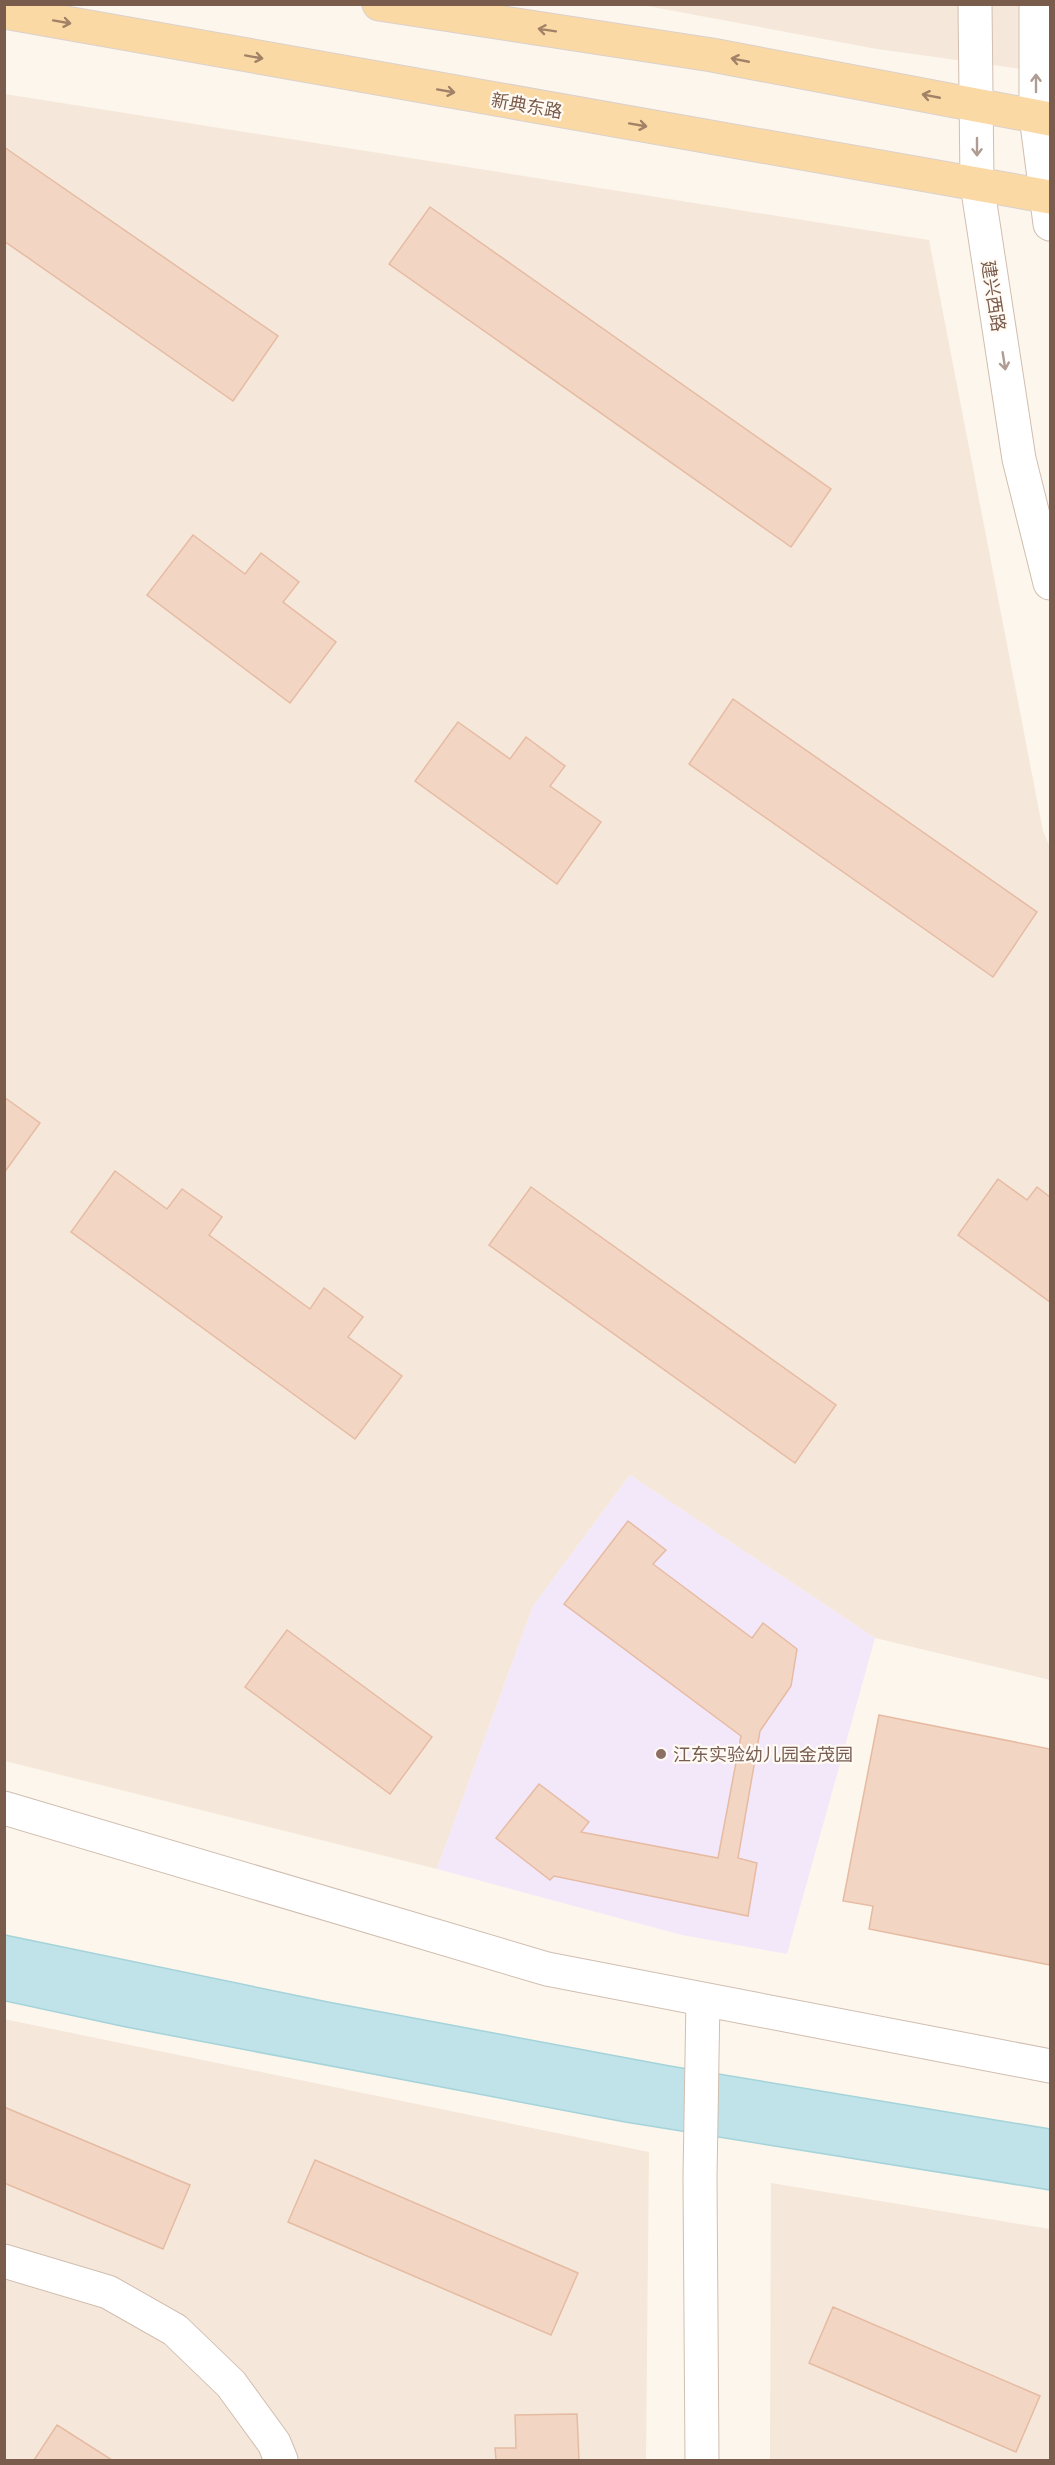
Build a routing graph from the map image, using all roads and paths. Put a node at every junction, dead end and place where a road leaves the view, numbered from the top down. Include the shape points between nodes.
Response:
1 (379, 4) edge
2 (975, 4) edge
3 (1036, 4) edge
4 (4, 12) edge
5 (977, 105) junction
6 (1043, 117) edge
7 (977, 184) junction
8 (1050, 206) edge
9 (1050, 583) edge
10 (4, 1808) edge
11 (702, 2010) junction
12 (1050, 2066) edge
13 (4, 2261) edge
14 (281, 2460) edge
15 (702, 2460) edge

5 -> 1 main road via 712,54
2 - 5 street, 建兴西路
6 -> 3 street
4 -> 7 main road, 新典东路
5 - 6 main road
5 -> 7 street, 建兴西路
6 - 8 street
7 - 8 main road, 新典东路
7 -> 9 street, 建兴西路 via 1019,459
10 - 11 street via 547,1969
11 - 12 street
11 - 15 street
13 - 14 street via 108,2292 175,2330 231,2384 274,2443

